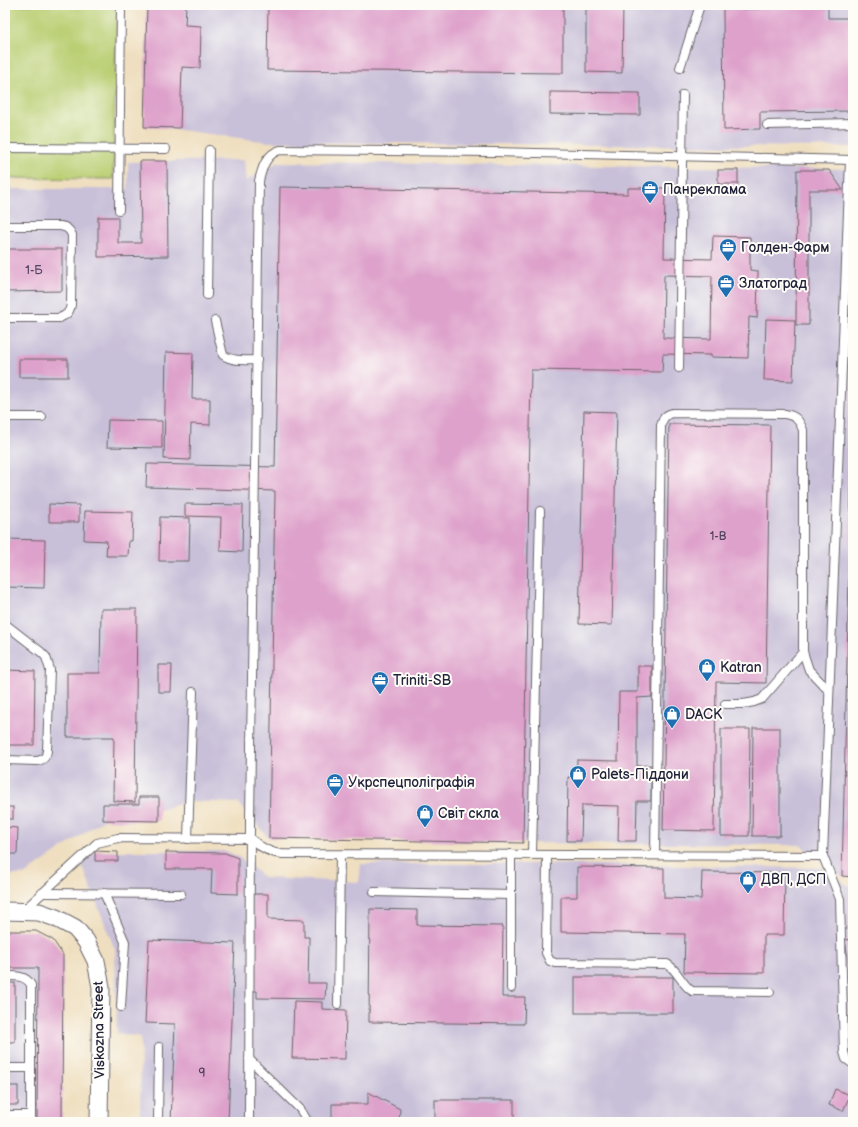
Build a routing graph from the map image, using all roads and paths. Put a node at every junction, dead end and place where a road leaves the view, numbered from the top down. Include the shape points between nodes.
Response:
1 (121, 5) edge
2 (700, 5) edge
3 (680, 68) dead end
4 (683, 95) dead end
5 (853, 123) edge
6 (767, 125) dead end
7 (5, 148) edge
8 (120, 149) junction
9 (166, 149) dead end
10 (209, 150) dead end
11 (682, 157) junction
12 (852, 160) edge
13 (119, 210) dead end
14 (5, 226) edge
15 (207, 295) dead end
16 (5, 318) edge
17 (215, 321) dead end
18 (257, 360) junction
19 (679, 368) dead end
20 (5, 417) edge
21 (42, 417) dead end
22 (540, 511) dead end
23 (5, 624) edge
24 (803, 652) junction
25 (829, 691) junction
26 (193, 692) dead end
27 (725, 704) dead end
28 (5, 760) edge
29 (188, 838) junction
30 (250, 839) junction
31 (511, 854) junction
32 (532, 854) junction
33 (547, 854) junction
34 (340, 855) junction
35 (654, 855) junction
36 (823, 856) junction
37 (374, 892) dead end
38 (42, 893) junction
39 (104, 893) junction
40 (181, 894) dead end
41 (511, 895) junction
42 (13, 911) edge
43 (5, 976) edge
44 (511, 988) dead end
45 (770, 992) dead end
46 (338, 1004) dead end
47 (121, 1007) dead end
48 (159, 1047) dead end
49 (249, 1059) junction
50 (853, 1064) edge
51 (5, 1068) edge
52 (31, 1068) junction
53 (5, 1115) edge
54 (31, 1119) edge
55 (99, 1122) edge
56 (158, 1122) edge
57 (249, 1122) edge
58 (308, 1122) edge

1 - 8 lane
2 - 3 lane
4 - 11 lane
5 - 6 lane
7 - 8 lane
8 - 9 lane
8 - 13 lane
10 - 15 lane
11 - 12 lane
11 - 18 lane via 470,152 275,152 266,161 259,181
11 - 19 lane
12 - 25 lane
14 - 16 lane via 60,226 66,227 72,235 70,312 58,318
17 - 18 lane via 223,355 233,359
18 - 30 lane
20 - 21 lane
22 - 32 lane
23 - 28 lane via 46,657 50,670 46,757 37,761
24 - 25 lane via 810,670
24 - 27 lane via 762,699 748,704
24 - 35 lane via 803,430 799,420 785,414 667,415 661,425
25 - 36 lane
26 - 29 lane
29 - 30 lane
29 - 38 lane via 118,838 97,843
30 - 34 lane via 274,854
30 - 49 lane
31 - 32 lane
31 - 34 lane
31 - 41 lane
32 - 33 lane
33 - 35 lane
33 - 45 lane via 546,953 550,961 667,964 692,991
34 - 46 lane
35 - 36 lane
36 - 50 lane via 840,899 844,1052 846,1059
37 - 41 lane
38 - 39 lane
38 - 42 lane
39 - 40 lane
39 - 47 lane via 125,942
41 - 44 lane
42 - 55 street, Viskozna Street via 40,912 75,928 86,941 96,961 101,988
43 - 52 lane via 24,978 31,985
48 - 56 lane
49 - 57 lane
49 - 58 lane via 300,1109
51 - 52 lane
52 - 54 lane
53 - 54 lane

